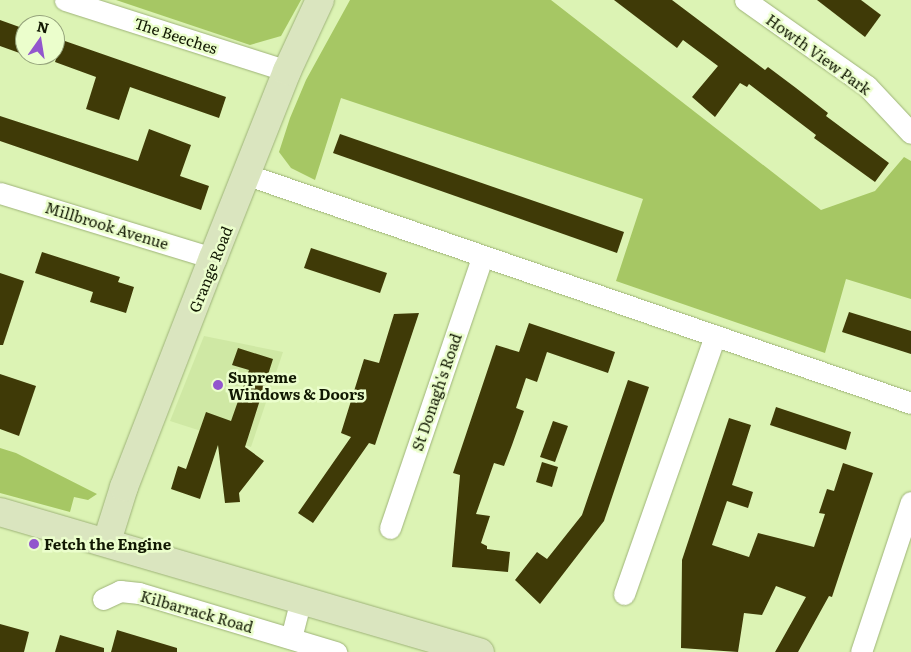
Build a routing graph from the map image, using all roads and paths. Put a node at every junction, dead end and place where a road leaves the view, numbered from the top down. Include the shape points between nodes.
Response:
1 (65, 0) edge
2 (320, 0) edge
3 (745, 0) edge
4 (287, 70) junction
5 (911, 133) edge
6 (248, 175) junction
7 (0, 193) edge
8 (482, 257) junction
9 (213, 258) junction
10 (715, 336) junction
11 (911, 403) edge
12 (911, 502) edge
13 (0, 512) edge
14 (390, 528) dead end
15 (108, 541) junction
16 (624, 594) dead end
17 (103, 599) dead end
18 (301, 599) junction
19 (291, 638) junction
20 (336, 652) edge
21 (480, 652) edge
22 (861, 652) edge

1 - 4 street, The Beeches
2 - 4 main road, Grange Road
3 - 5 street, Howth View Park via 867,86
4 - 6 main road, Grange Road
6 - 8 street
6 - 9 main road, Grange Road
7 - 9 street, Millbrook Avenue
8 - 10 street
8 - 14 street, St Donagh's Road
9 - 15 main road, Grange Road via 124,487
10 - 11 street
10 - 16 street
12 - 22 street
13 - 15 main road
15 - 18 main road
17 - 19 street, Kilbarrack Road via 120,591 139,593
18 - 19 street
18 - 21 main road
19 - 20 street, Kilbarrack Road

